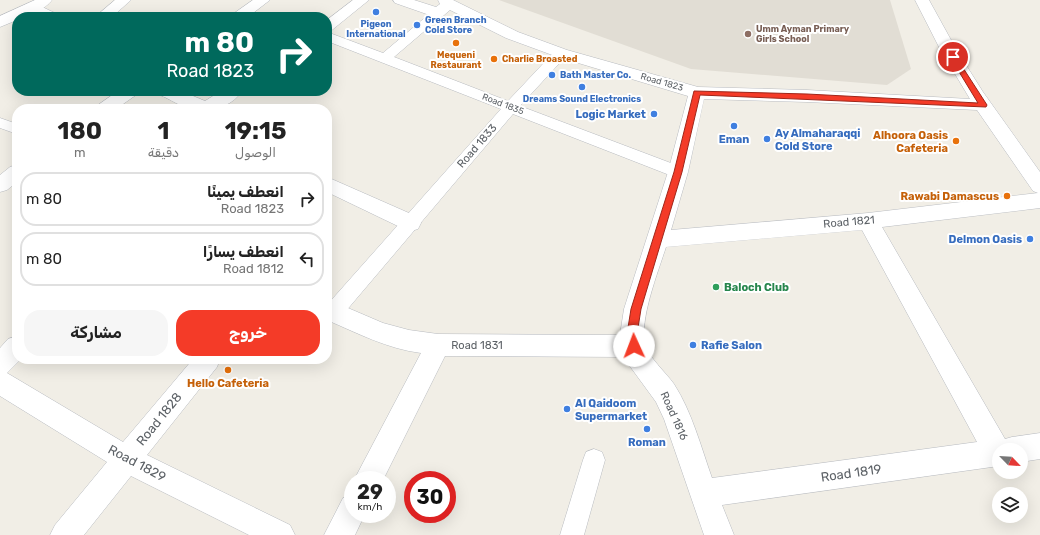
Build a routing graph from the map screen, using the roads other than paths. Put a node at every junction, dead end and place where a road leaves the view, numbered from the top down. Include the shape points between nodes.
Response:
1 (124, 0) edge
2 (263, 0) edge
3 (362, 0) edge
4 (400, 0) edge
5 (922, 0) edge
6 (39, 4) edge
7 (444, 6) edge
8 (0, 8) edge
9 (12, 12) edge
10 (21, 12) edge
11 (48, 12) edge
12 (109, 12) edge
13 (245, 12) edge
14 (12, 16) edge
15 (0, 22) edge
16 (332, 23) edge
17 (332, 38) edge
18 (561, 53) junction
19 (385, 58) junction
20 (697, 93) junction
21 (123, 96) edge
22 (177, 96) edge
23 (226, 96) edge
24 (111, 104) edge
25 (195, 104) edge
26 (214, 104) edge
27 (983, 105) junction
28 (511, 107) junction
29 (0, 123) edge
30 (12, 127) edge
31 (678, 172) junction
32 (12, 176) edge
33 (0, 185) edge
34 (332, 186) edge
35 (1040, 186) edge
36 (1040, 200) edge
37 (868, 221) junction
38 (410, 223) junction
39 (658, 239) junction
40 (332, 309) edge
41 (332, 312) edge
42 (438, 345) junction
43 (634, 346) junction
44 (12, 352) edge
45 (0, 364) edge
46 (204, 364) edge
47 (0, 382) edge
48 (998, 443) edge
49 (1040, 446) edge
50 (1028, 448) edge
51 (992, 453) edge
52 (126, 459) junction
53 (594, 460) dead end
54 (373, 471) edge
55 (704, 493) junction
56 (345, 523) edge
57 (65, 535) edge
58 (280, 535) edge
59 (339, 535) edge
60 (572, 535) edge
61 (720, 535) edge

1 - 12 street
2 - 13 street
3 - 16 street
4 - 7 street, Road 1823
5 - 27 street via 938,32
6 - 10 street
6 - 11 lane
7 - 18 street, Road 1823
7 - 19 lane
8 - 9 street
14 - 15 street
17 - 19 lane, Road 1835
18 - 20 street, Road 1823
18 - 28 lane, Road 1833
19 - 28 lane, Road 1835
20 - 27 street, Road 1823
20 - 31 street, Road 1816
21 - 24 street
22 - 25 street
23 - 26 street
27 - 35 street via 1007,143
28 - 31 lane, Road 1835
28 - 38 lane, Road 1833
29 - 30 lane
31 - 39 street, Road 1816
32 - 33 street
34 - 38 street
36 - 37 street, Road 1821
37 - 39 street, Road 1821
37 - 48 street
38 - 40 lane, Road 1833
39 - 43 street, Road 1816 via 633,321
41 - 42 street, Road 1831 via 379,332 409,341
42 - 43 street, Road 1831
42 - 54 street
43 - 55 street, Road 1816 via 638,357 671,405
44 - 45 street
46 - 52 street, Road 1828
47 - 52 street, Road 1829
49 - 50 street, Road 1819
51 - 55 street, Road 1819
52 - 57 street, Road 1828
52 - 58 street, Road 1829
53 - 60 lane
55 - 61 street, Road 1816
56 - 59 street

